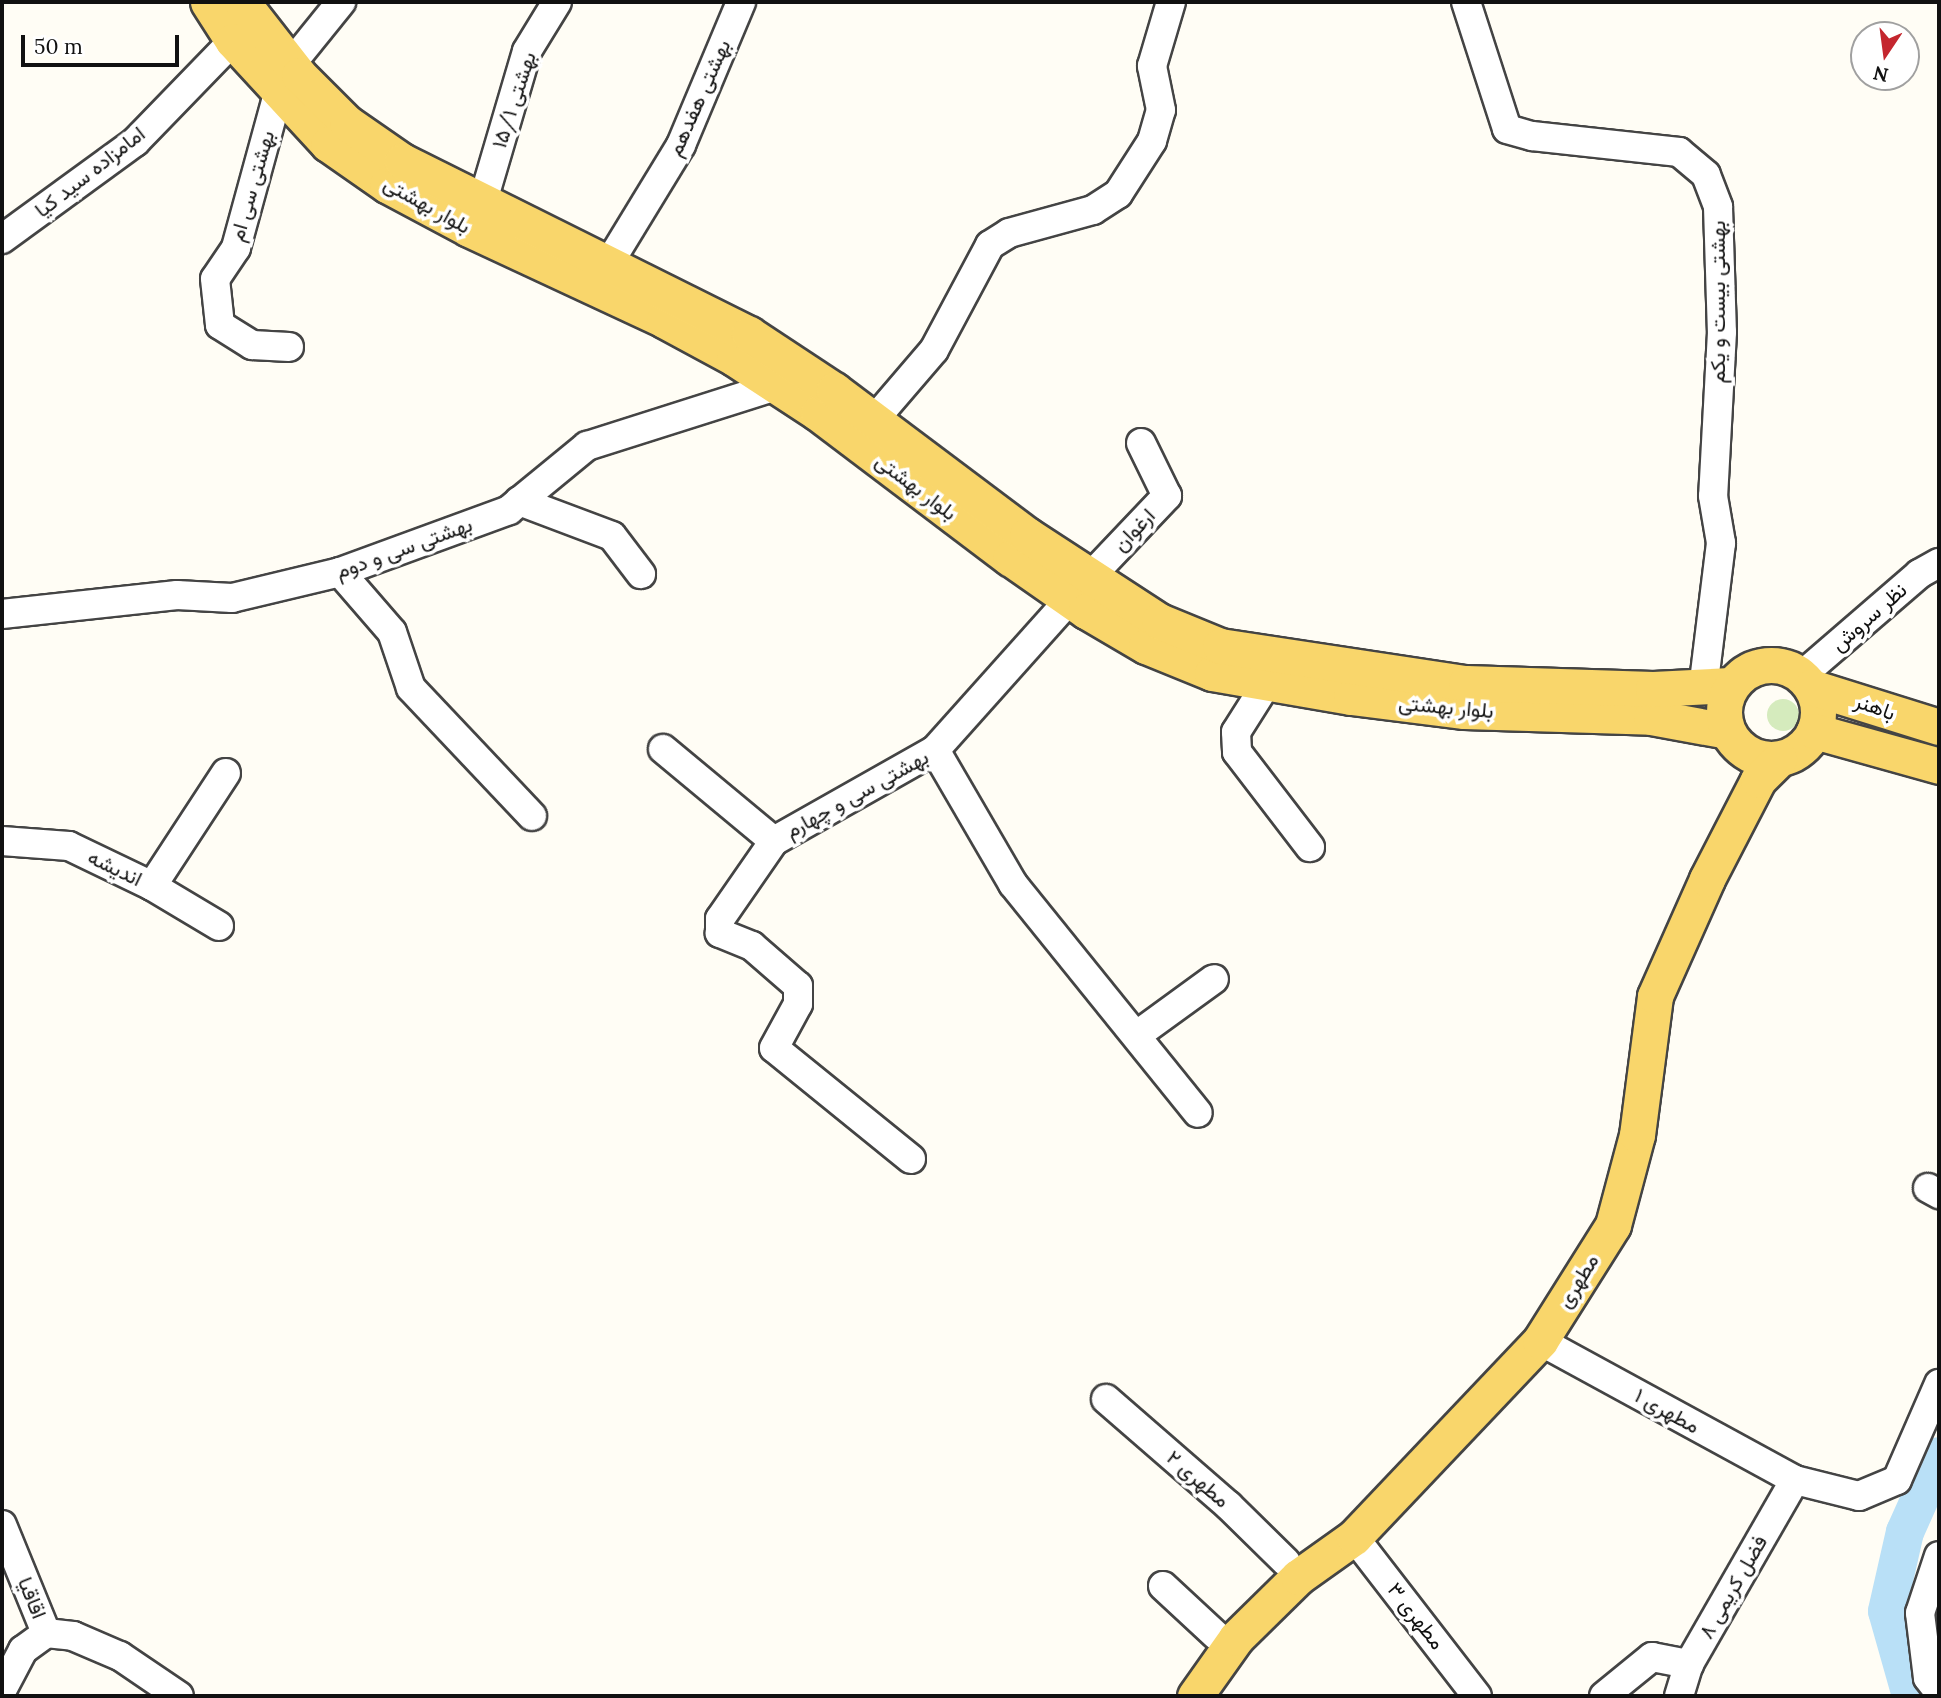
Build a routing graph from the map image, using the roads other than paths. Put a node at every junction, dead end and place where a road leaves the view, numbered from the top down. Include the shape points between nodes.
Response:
1 (208, 2) edge
2 (242, 2) edge
3 (341, 2) edge
4 (557, 2) edge
5 (741, 2) edge
6 (1171, 2) edge
7 (1466, 2) edge
8 (233, 41) junction
9 (285, 79) junction
10 (482, 204) junction
11 (2, 239) edge
12 (609, 263) junction
13 (289, 347) dead end
14 (776, 386) junction
15 (874, 420) junction
16 (1141, 443) dead end
17 (519, 501) junction
18 (1939, 563) edge
19 (340, 572) junction
20 (641, 574) dead end
21 (1080, 588) junction
22 (2, 614) edge
23 (1806, 681) junction
24 (1267, 683) junction
25 (1717, 687) junction
26 (1939, 727) edge
27 (1814, 731) junction
28 (1751, 748) junction
29 (663, 749) dead end
30 (935, 750) junction
31 (1939, 766) edge
32 (226, 773) dead end
33 (531, 816) dead end
34 (2, 841) edge
35 (774, 841) junction
36 (1310, 847) dead end
37 (152, 886) junction
38 (219, 926) dead end
39 (1214, 979) dead end
40 (1137, 1035) junction
41 (1198, 1113) dead end
42 (911, 1159) dead end
43 (1540, 1341) junction
44 (1939, 1384) edge
45 (1106, 1399) dead end
46 (1795, 1480) junction
47 (2, 1525) edge
48 (1354, 1537) junction
49 (1939, 1556) edge
50 (1286, 1562) junction
51 (1163, 1586) dead end
52 (46, 1633) junction
53 (1216, 1635) junction
54 (1689, 1664) junction
55 (2, 1690) edge
56 (1939, 1692) edge
57 (179, 1696) edge
58 (1171, 1696) edge
59 (1195, 1696) edge
60 (1477, 1696) edge
61 (1604, 1696) edge
62 (1679, 1696) edge

1 - 8 main road, بلوار بهشتی
2 - 9 main road, بلوار بهشتی
3 - 9 street
4 - 10 street, ۱۵/۱ بهشتی via 527,51
5 - 12 street, بهشتی هفدهم via 681,145
6 - 15 street via 1152,65 1161,110 1152,141 1118,194 1093,210 1009,233 990,245 934,351
7 - 25 street, بهشتی بیست و یکم via 1507,128 1532,136 1679,152 1706,176 1718,206 1722,332 1713,496 1721,542
8 - 9 main road, بلوار بهشتی
8 - 11 street, امامزاده سید کیا via 135,142
9 - 10 main road, بلوار بهشتی via 402,161
9 - 13 street, بهشتی سی ام via 236,248 215,279 220,325 252,345
9 - 14 main road, بلوار بهشتی via 328,144 387,185 552,270 664,320
10 - 12 main road, بلوار بهشتی
12 - 15 main road, بلوار بهشتی via 749,334
14 - 17 street, بهشتی سی و دوم via 587,446
14 - 21 main road, بلوار بهشتی
15 - 21 main road, بلوار بهشتی via 1027,535
16 - 21 street, ارغوان via 1167,496
17 - 19 street, بهشتی سی و دوم via 509,510
17 - 20 street via 612,536
18 - 23 street, نظر سروش via 1919,573
19 - 22 street, بهشتی سی و دوم via 232,598 177,595
19 - 33 street via 392,632 411,688
21 - 24 main road, بلوار بهشتی via 1146,646 1212,673
21 - 25 main road, بلوار بهشتی via 1220,646 1286,658 1466,682
21 - 30 street, بهشتی سی و چهارم
23 - 25 main road via 1772,664
23 - 26 main road, باهنر
23 - 27 main road via 1817,701
24 - 28 main road, بلوار بهشتی via 1464,711 1651,717
24 - 36 street via 1236,732 1237,752
25 - 28 main road
27 - 28 main road via 1806,745
27 - 31 main road, باهنر
28 - 43 main road, مطهری via 1758,780 1655,996 1637,1135 1613,1225
28 - 50 main road, مطهری via 1637,991 1618,1131 1596,1217 1525,1329 1342,1522
29 - 35 street
30 - 35 street, بهشتی سی و چهارم
30 - 40 street via 1013,884
32 - 37 street
34 - 37 street, اندیشه via 69,846
35 - 42 street, بهشتی سی و چهارم via 720,919 720,933 752,946 798,986 799,1004 774,1048
37 - 38 street, اندیشه
39 - 40 street
40 - 41 street
43 - 46 street, مطهری ۱
43 - 48 main road, مطهری
44 - 46 street, مطهری ۱ via 1897,1479 1859,1496
45 - 50 street, مطهری ۲
46 - 54 street, فضل کریمی ۸
47 - 52 street, اقاقیا
48 - 59 main road, مطهری via 1298,1577 1237,1638
48 - 60 street, مطهری ۳
49 - 56 street via 1920,1613 1928,1678
50 - 53 main road, مطهری
51 - 53 street
52 - 55 street via 23,1650
52 - 57 street via 73,1636 120,1656
53 - 58 main road, مطهری
54 - 61 street via 1652,1657
54 - 62 street, فضل کریمی ۸

